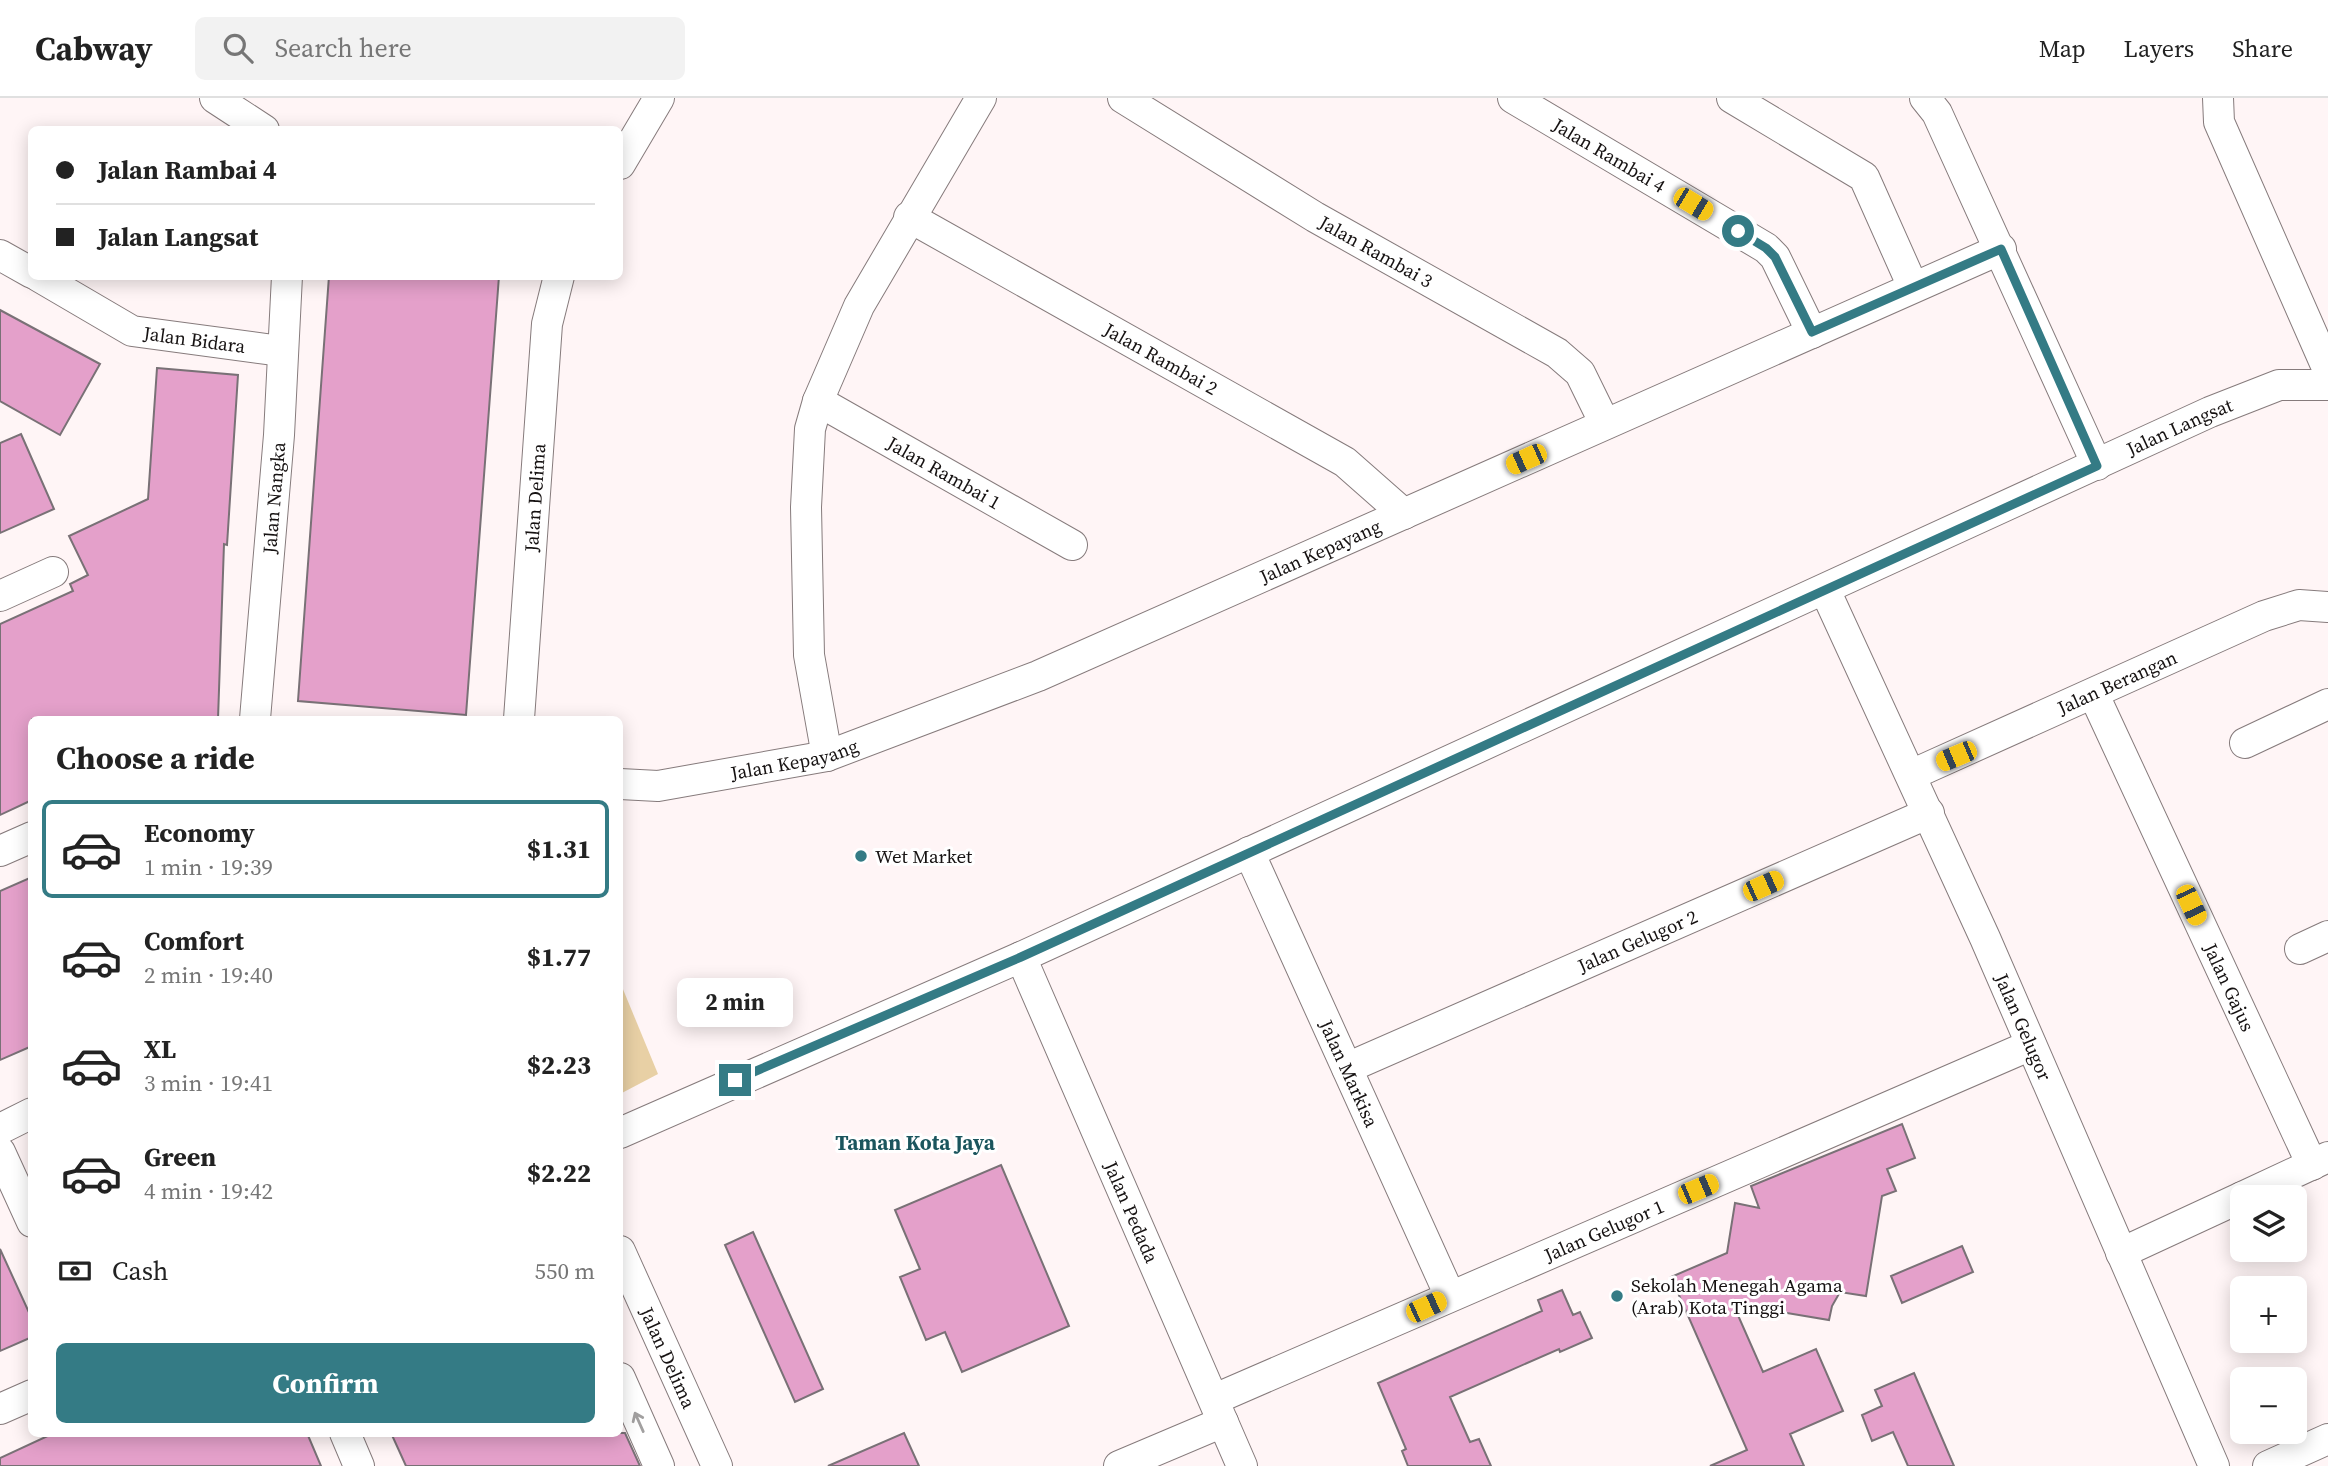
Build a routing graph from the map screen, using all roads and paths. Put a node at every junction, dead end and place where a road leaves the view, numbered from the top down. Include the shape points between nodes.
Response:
1 (215, 98) edge
2 (659, 98) edge
3 (981, 98) edge
4 (1123, 98) edge
5 (1513, 98) edge
6 (1732, 98) edge
7 (1925, 98) edge
8 (2218, 98) edge
9 (258, 126) edge
10 (623, 159) edge
11 (909, 217) junction
12 (2001, 249) junction
13 (0, 255) edge
14 (28, 271) edge
15 (45, 280) edge
16 (287, 280) edge
17 (558, 280) edge
18 (1913, 288) junction
19 (1812, 332) junction
20 (281, 351) junction
21 (2328, 370) edge
22 (2328, 385) edge
23 (818, 401) junction
24 (1605, 424) junction
25 (2097, 466) junction
26 (1404, 514) junction
27 (1072, 545) dead end
28 (53, 572) dead end
29 (1825, 590) junction
30 (0, 596) edge
31 (2328, 607) edge
32 (2094, 695) junction
33 (2328, 704) edge
34 (255, 716) edge
35 (519, 716) edge
36 (2245, 743) dead end
37 (827, 756) junction
38 (1911, 775) junction
39 (623, 784) edge
40 (1929, 813) junction
41 (28, 839) edge
42 (0, 851) edge
43 (1249, 852) junction
44 (2328, 936) edge
45 (2300, 949) dead end
46 (1021, 957) junction
47 (2031, 1045) junction
48 (1347, 1068) junction
49 (28, 1115) edge
50 (0, 1129) edge
51 (623, 1132) edge
52 (0, 1152) edge
53 (2320, 1161) edge
54 (2268, 1185) edge
55 (2230, 1203) edge
56 (28, 1213) edge
57 (2121, 1253) junction
58 (623, 1258) edge
59 (1450, 1296) junction
60 (623, 1385) edge
61 (28, 1397) edge
62 (0, 1409) edge
63 (1219, 1410) junction
64 (347, 1437) edge
65 (2328, 1439) edge
66 (359, 1466) edge
67 (659, 1466) edge
68 (717, 1466) edge
69 (1119, 1466) edge
70 (1242, 1466) edge
71 (2214, 1466) edge
72 (2268, 1466) edge

1 - 9 street
2 - 10 street
3 - 11 street
4 - 24 street, Jalan Rambai 3 via 1315,217 1557,353 1580,373
5 - 19 street, Jalan Rambai 4 via 1766,248 1775,257
6 - 18 street via 1864,177
7 - 12 street via 1937,113
8 - 21 street via 2219,122
11 - 23 street via 859,306
11 - 26 street, Jalan Rambai 2 via 1345,462
12 - 18 street, Jalan Kepayang
12 - 25 street
13 - 14 street
15 - 20 street, Jalan Bidara via 132,331
16 - 20 street, Jalan Nangka
17 - 35 street, Jalan Delima via 547,324
18 - 19 street, Jalan Kepayang
19 - 24 street, Jalan Kepayang
20 - 34 street, Jalan Nangka via 279,435
22 - 25 street, Jalan Langsat via 2279,385
23 - 27 street, Jalan Rambai 1
23 - 37 street via 808,456 808,630 813,687
24 - 26 street, Jalan Kepayang
25 - 29 street, Jalan Langsat
26 - 37 street, Jalan Kepayang via 1038,676
28 - 30 street
29 - 38 street, Jalan Gelugor
29 - 43 street, Jalan Langsat
31 - 32 street, Jalan Berangan via 2299,605 2264,616
32 - 38 street, Jalan Berangan
32 - 53 street, Jalan Gajus
33 - 36 street
37 - 39 street, Jalan Kepayang via 658,786
38 - 40 street, Jalan Gelugor
40 - 47 street, Jalan Gelugor
40 - 48 street, Jalan Gelugor 2
41 - 42 street
43 - 46 street, Jalan Langsat
43 - 48 street, Jalan Markisa
44 - 45 street
46 - 51 street, Jalan Langsat
46 - 63 street, Jalan Pedada
47 - 57 street, Jalan Gelugor
47 - 59 street, Jalan Gelugor 1
48 - 59 street, Jalan Markisa
49 - 50 street
52 - 56 street
53 - 54 street
55 - 57 street
57 - 71 street, Jalan Gelugor
58 - 68 street, Jalan Delima
59 - 63 street, Jalan Gelugor 1
67 -> 60 street
61 - 62 street
63 - 69 street, Jalan Gelugor 1
63 - 70 street, Jalan Pedada
64 - 66 street
65 - 72 street

